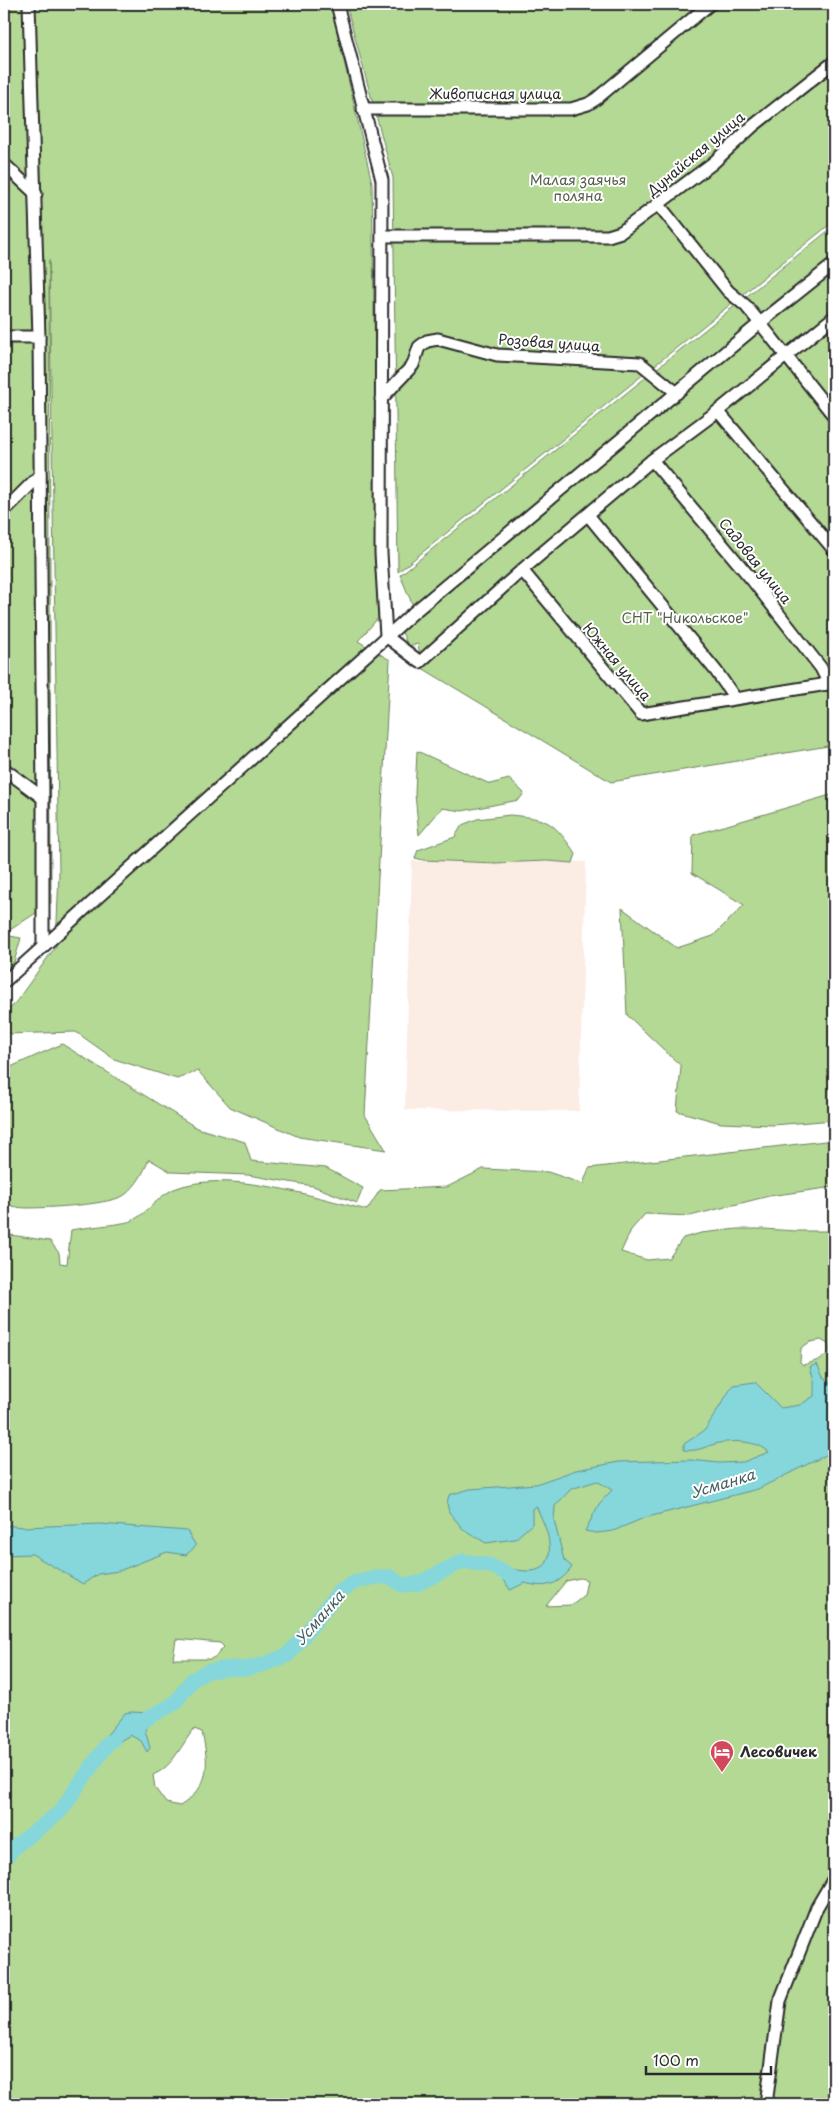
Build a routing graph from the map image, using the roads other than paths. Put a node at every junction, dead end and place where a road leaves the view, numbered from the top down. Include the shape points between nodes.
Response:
1 (29, 4) edge
2 (337, 4) edge
3 (710, 4) edge
4 (833, 65) edge
5 (363, 109) junction
6 (4, 164) edge
7 (36, 194) junction
8 (659, 205) junction
9 (383, 236) junction
10 (834, 264) edge
11 (834, 317) edge
12 (760, 323) junction
13 (4, 337) edge
14 (39, 337) junction
15 (785, 356) junction
16 (677, 393) junction
17 (381, 400) junction
18 (718, 410) junction
19 (834, 416) edge
20 (652, 460) junction
21 (40, 475) junction
22 (4, 510) edge
23 (588, 516) junction
24 (834, 550) edge
25 (522, 570) junction
26 (386, 636) junction
27 (832, 684) edge
28 (735, 698) junction
29 (4, 769) edge
30 (44, 798) junction
31 (43, 946) junction
32 (4, 982) edge
33 (834, 1878) edge
34 (766, 2104) edge

1 - 7 street
2 - 5 street
3 - 5 street, Живописная улица via 588,104 571,109
4 - 8 street, Дунайская улица via 753,126 713,163
5 - 9 street via 382,180
6 - 7 street
7 - 14 street
8 - 9 street, Дунайская улица via 621,232 608,236
8 - 12 street via 728,291
9 - 17 street
10 - 12 street
11 - 15 street
12 - 15 street
12 - 16 street
13 - 14 street
14 - 21 street
15 - 18 street
15 - 19 street
16 - 17 street, Розовая улица via 640,363 497,355 438,339 419,347 412,365
16 - 26 street
17 - 26 street via 381,553
18 - 20 street
18 - 24 street
20 - 23 street
20 - 27 street, Садовая улица
21 - 22 street
21 - 30 street
23 - 25 street
23 - 28 street
25 - 26 street via 420,662
25 - 28 street, Южная улица via 641,714
26 - 31 street
27 - 28 street, Южная улица
29 - 30 street
30 - 31 street
31 - 32 street
33 - 34 street via 817,1907 780,2001

